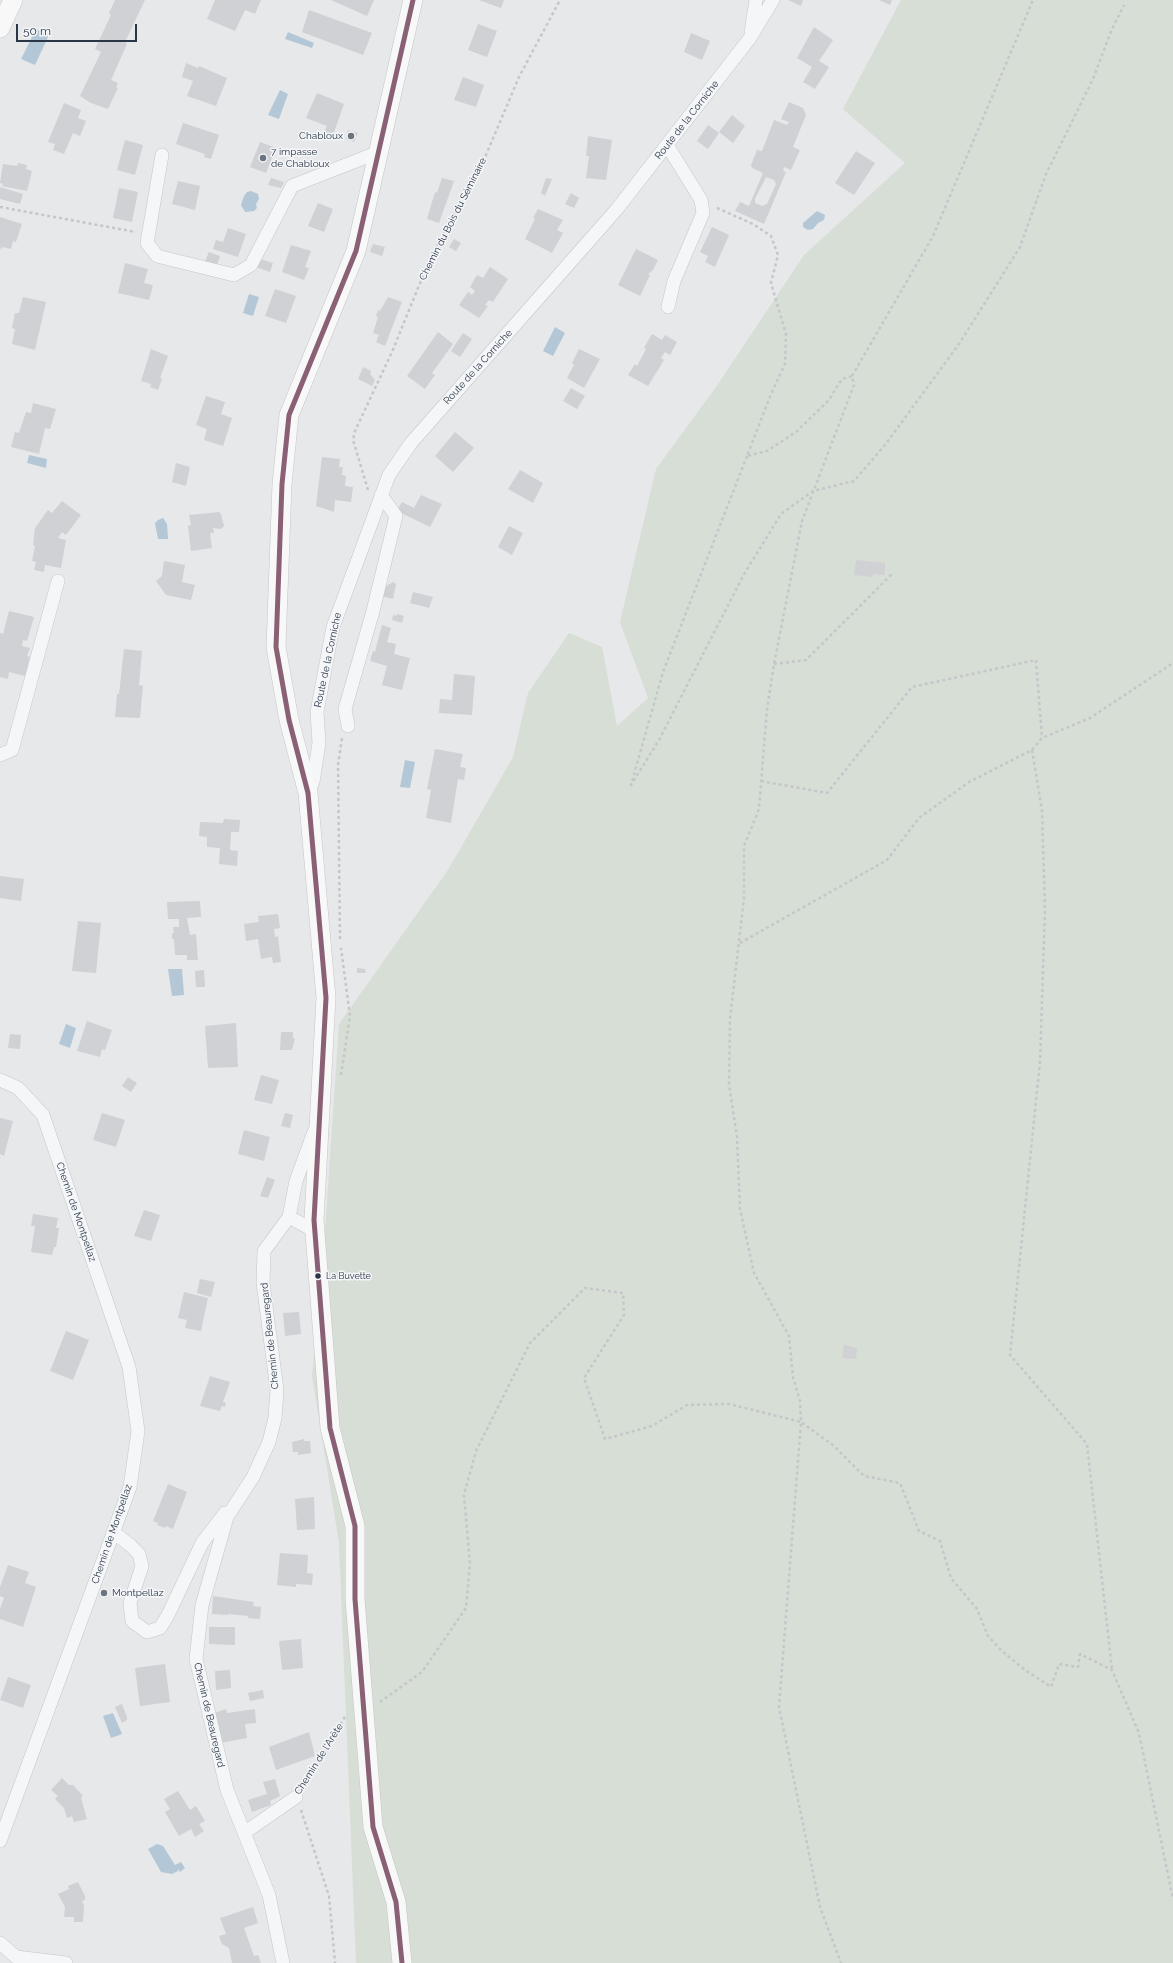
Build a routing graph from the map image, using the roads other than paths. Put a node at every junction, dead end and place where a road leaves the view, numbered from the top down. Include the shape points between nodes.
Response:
1 (13, 0) edge
2 (413, 0) edge
3 (756, 0) edge
4 (773, 0) edge
5 (0, 28) edge
6 (750, 38) junction
7 (667, 145) junction
8 (379, 152) junction
9 (162, 155) dead end
10 (668, 307) dead end
11 (381, 495) junction
12 (58, 581) dead end
13 (348, 726) dead end
14 (0, 755) edge
15 (308, 793) junction
16 (0, 1080) edge
17 (320, 1117) junction
18 (289, 1217) junction
19 (315, 1230) junction
20 (236, 1503) junction
21 (113, 1532) junction
22 (296, 1797) road end
23 (244, 1833) junction
24 (0, 1841) edge
25 (0, 1943) edge
26 (66, 1963) edge
27 (283, 1963) edge
28 (402, 1963) edge

1 - 5 main road
2 - 8 main road
3 - 6 street
4 - 6 street, Route de la Corniche
6 - 7 street, Route de la Corniche
7 - 10 street via 701,200 703,212 674,281
7 - 11 street, Route de la Corniche via 617,209 411,442 389,475
8 - 9 street via 292,186 251,265 234,275 157,256 147,243
8 - 15 main road via 356,251 288,423 282,484 276,647 289,720
11 - 13 street via 396,516 373,611 345,709
11 - 15 street, Route de la Corniche via 333,627 317,712 319,743 313,782
12 - 14 street via 12,750
15 - 17 main road via 326,998
16 - 21 street, Chemin de Montpellaz via 18,1088 42,1116 129,1367 138,1431 130,1487
17 - 18 street via 296,1181
17 - 19 main road
18 - 19 street
18 - 20 street, Chemin de Beauregard via 264,1251 263,1283 277,1390 275,1418 269,1442 253,1477
19 - 28 main road via 330,1428 355,1526 355,1713 373,1827 396,1902
20 - 21 street via 224,1514 202,1543 160,1628 147,1632 132,1622 130,1603 142,1566 139,1554
20 - 23 street, Chemin de Beauregard via 227,1517 202,1605 196,1659 227,1790
21 - 24 street, Chemin de Montpellaz
22 - 23 street, Chemin de l'Arête
23 - 27 street, Chemin de Beauregard via 269,1895
25 - 26 street via 16,1957

